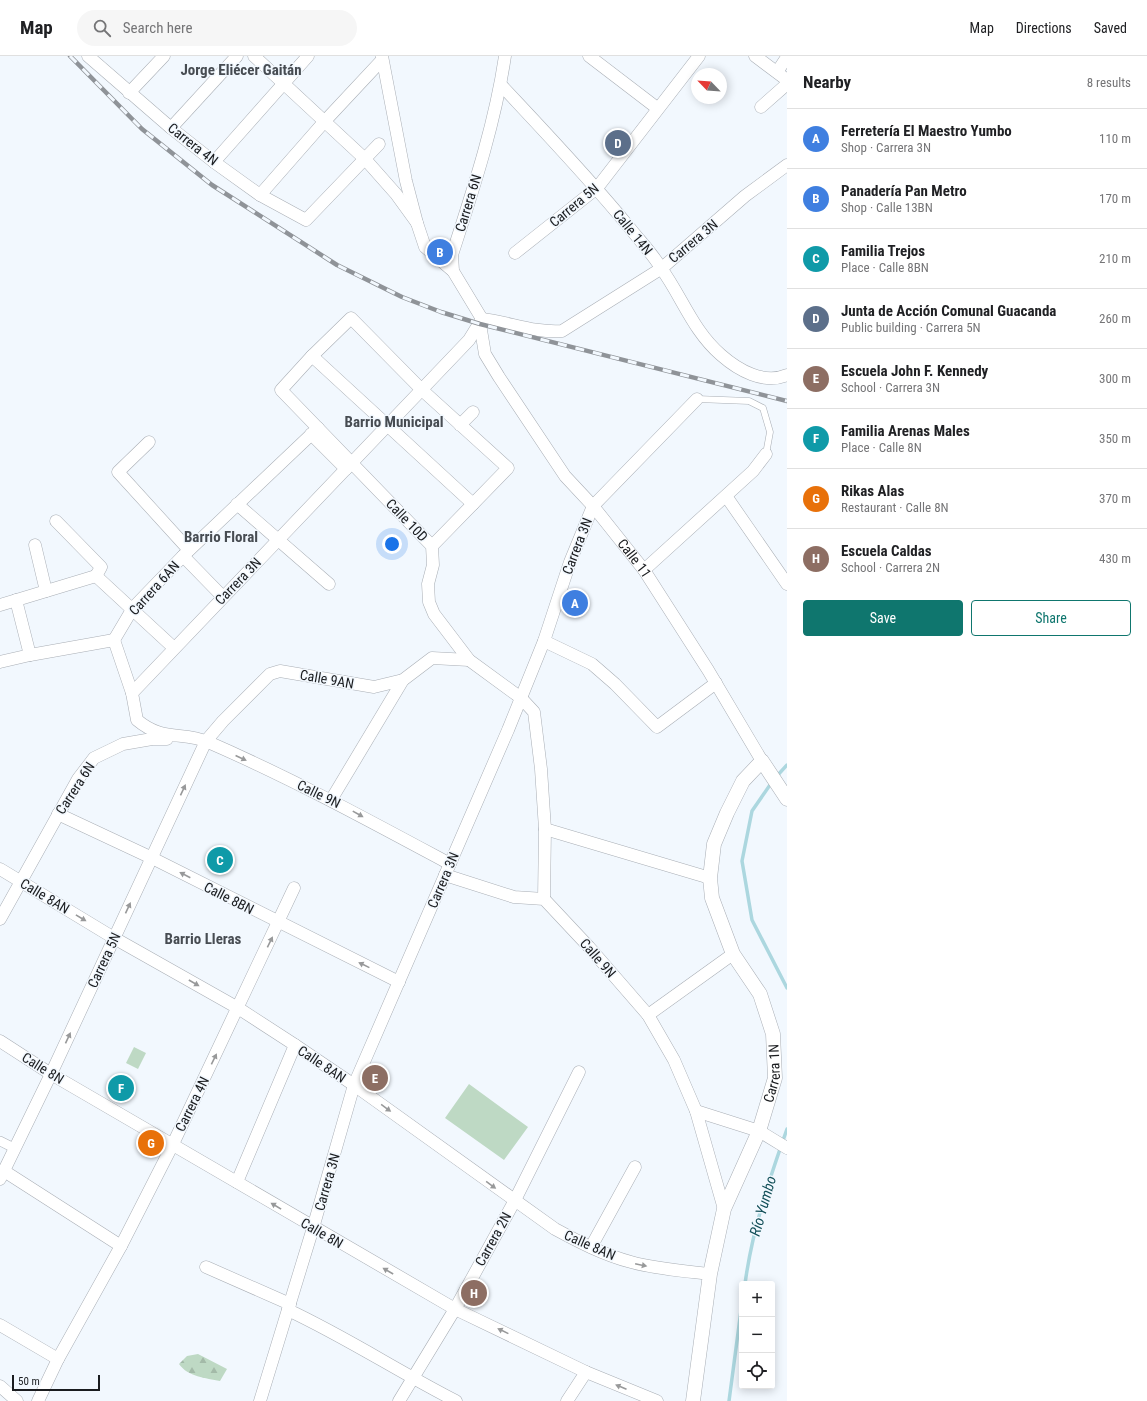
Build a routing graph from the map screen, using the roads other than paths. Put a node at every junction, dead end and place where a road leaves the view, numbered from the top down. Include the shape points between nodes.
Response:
1 (164, 56) edge
2 (237, 56) edge
3 (254, 56) edge
4 (308, 56) edge
5 (505, 56) edge
6 (590, 56) edge
7 (699, 56) edge
8 (755, 56) edge
9 (90, 57) edge
10 (787, 57) edge
11 (382, 58) edge
12 (777, 72) junction
13 (787, 80) edge
14 (284, 83) junction
15 (787, 84) edge
16 (501, 85) junction
17 (129, 93) junction
18 (761, 107) dead end
19 (657, 108) junction
20 (324, 122) junction
21 (171, 128) junction
22 (380, 144) dead end
23 (365, 159) junction
24 (214, 162) junction
25 (787, 164) edge
26 (597, 188) junction
27 (260, 195) junction
28 (417, 223) junction
29 (515, 253) dead end
30 (662, 268) junction
31 (453, 270) junction
32 (481, 321) junction
33 (312, 356) junction
34 (787, 376) edge
35 (422, 390) junction
36 (697, 398) joint
37 (473, 412) dead end
38 (388, 425) junction
39 (460, 425) junction
40 (314, 431) junction
41 (149, 442) dead end
42 (766, 454) joint
43 (349, 466) junction
44 (726, 496) junction
45 (237, 504) junction
46 (473, 504) junction
47 (593, 506) junction
48 (56, 521) dead end
49 (278, 539) junction
50 (35, 545) dead end
51 (432, 546) junction
52 (186, 553) junction
53 (644, 570) junction
54 (96, 576) junction
55 (329, 584) dead end
56 (787, 584) edge
57 (46, 591) junction
58 (223, 597) junction
59 (16, 600) junction
60 (0, 605) edge
61 (132, 608) junction
62 (114, 640) junction
63 (544, 641) junction
64 (174, 648) junction
65 (30, 655) junction
66 (469, 660) junction
67 (0, 662) edge
68 (403, 680) junction
69 (716, 683) junction
70 (132, 693) junction
71 (521, 698) junction
72 (206, 741) junction
73 (762, 763) junction
74 (787, 799) edge
75 (332, 800) junction
76 (58, 814) junction
77 (545, 829) junction
78 (152, 858) junction
79 (0, 869) edge
80 (447, 870) junction
81 (710, 878) junction
82 (20, 881) junction
83 (294, 888) dead end
84 (544, 899) junction
85 (0, 919) edge
86 (279, 924) junction
87 (114, 938) junction
88 (733, 954) junction
89 (399, 982) junction
90 (238, 1008) junction
91 (648, 1015) junction
92 (0, 1041) edge
93 (295, 1046) junction
94 (579, 1072) dead end
95 (51, 1074) junction
96 (354, 1085) junction
97 (696, 1111) junction
98 (764, 1134) junction
99 (0, 1141) edge
100 (173, 1144) junction
101 (14, 1148) junction
102 (787, 1148) edge
103 (635, 1167) dead end
104 (2, 1175) edge
105 (237, 1182) junction
106 (514, 1202) junction
107 (724, 1209) junction
108 (313, 1228) junction
109 (122, 1246) junction
110 (591, 1247) junction
111 (206, 1267) dead end
112 (710, 1274) junction
113 (289, 1307) junction
114 (454, 1309) junction
115 (0, 1325) edge
116 (58, 1359) junction
117 (586, 1372) junction
118 (412, 1379) junction
119 (266, 1382) junction
120 (0, 1386) edge
121 (16, 1401) edge
122 (38, 1401) edge
123 (260, 1401) edge
124 (268, 1401) edge
125 (399, 1401) edge
126 (456, 1401) edge
127 (567, 1401) edge
128 (657, 1401) edge
129 (693, 1401) edge

1 - 17 street
2 - 21 street
3 - 14 street
4 - 14 street
5 - 16 street, Carrera 6N
6 - 19 street
7 - 19 street, Carrera 5N
8 - 12 street
9 - 17 street, Carrera 4N
10 - 12 street
11 - 20 street
11 - 28 street via 406,181
12 - 13 street
14 - 20 street
14 - 24 street
15 - 18 street
16 - 26 street, Calle 14N
16 - 31 street, Carrera 6N via 474,186 452,255
17 - 21 street, Carrera 4N
19 - 26 street, Carrera 5N
20 - 23 street
20 - 27 street
21 - 24 street, Carrera 4N
22 - 23 street
23 - 27 street, Carrera 4N via 306,220
23 - 28 street
24 - 27 street, Carrera 4N
25 - 30 street, Carrera 3N
26 - 29 street, Carrera 5N
26 - 30 street, Calle 14N
28 - 31 street via 426,247
30 - 32 street, Carrera 3N via 562,331 545,332 500,321
30 - 34 street, Calle 14N via 686,313 720,355 740,370 761,378
31 - 32 street
32 - 35 street, Carrera 3N via 469,340
32 - 47 street, Calle 11 via 485,354 565,476
33 - 35 street via 351,318
33 - 38 street
33 - 40 street, Calle 10D via 281,390
35 - 38 street, Carrera 3N
35 - 39 street
36 - 42 lane via 749,401 763,408 770,432
36 - 47 street, Carrera 3N
37 - 39 street
38 - 43 street, Carrera 3N
38 - 46 street
39 - 46 street via 508,468
40 - 43 street, Calle 10D
40 - 45 street, Carrera 6AN
41 - 52 street via 118,472
42 - 44 street via 753,471
43 - 49 street, Carrera 3N
43 - 51 street, Calle 10D
44 - 53 street
44 - 56 street
45 - 49 street
45 - 52 street, Carrera 6AN
46 - 51 street
47 - 53 street, Calle 11
47 - 63 street, Carrera 3N via 570,562
48 - 54 street via 101,567
49 - 55 street
49 - 58 street, Carrera 3N
50 - 57 street
51 - 66 street, Calle 10D via 433,565 428,584 428,602 434,614
52 - 58 street
52 - 61 street, Carrera 6AN
53 - 69 street, Calle 11
54 - 57 street
54 - 61 street
57 - 59 street
58 - 64 street, Carrera 3N
59 - 60 street
59 - 65 street
61 - 62 street, Carrera 6AN
61 - 64 street
62 - 65 street
62 - 70 street
63 - 69 street via 592,664 657,727
63 - 71 street, Carrera 3N
64 - 70 street, Carrera 3N
65 - 67 street
66 - 68 street, Calle 9AN via 432,658
66 - 71 street, Calle 10D
68 - 72 street, Calle 9AN via 374,687 280,671 270,674
68 - 75 street
69 - 73 street, Calle 11
70 - 72 street via 137,720 154,732
71 - 77 street, Calle 10D via 534,712
71 - 80 street, Carrera 3N
72 -> 75 street, Calle 9N
72 - 76 street, Carrera 6N via 152,739 123,744 100,755 94,758 78,779
78 -> 72 street, Carrera 5N
73 - 74 street, Calle 11
73 - 81 street, Carrera 1N via 743,781 727,813 714,844
75 -> 80 street, Calle 9N
76 - 78 street, Calle 8BN
76 - 82 street, Carrera 6N
77 - 81 street
77 - 84 street, Calle 10D
86 -> 78 street, Calle 8BN
87 -> 78 street, Carrera 5N
79 - 82 street, Calle 8AN
80 - 84 street, Calle 9N via 514,897
80 - 89 street, Carrera 3N
81 - 88 street, Carrera 1N via 712,898
82 - 85 street, Carrera 6N
82 -> 87 street, Calle 8AN
83 - 86 street, Carrera 4N
84 - 91 street, Calle 9N
89 -> 86 street, Calle 8BN
90 -> 86 street, Carrera 4N
87 -> 90 street, Calle 8AN
95 -> 87 street, Carrera 5N
88 - 91 street
88 - 98 street, Carrera 1N via 760,994 773,1034 775,1078
89 - 96 street, Carrera 3N
90 - 93 street, Calle 8AN
100 -> 90 street, Carrera 4N
91 - 97 street, Calle 9N via 674,1060
92 - 95 street, Calle 8N
93 - 96 street, Calle 8AN
93 - 105 street
94 - 106 street, Carrera 2N
95 - 100 street, Calle 8N
95 - 101 street, Carrera 5N
96 -> 106 street, Calle 8AN
96 - 108 street, Carrera 3N
97 - 98 street
97 - 107 street, Calle 9N
98 - 102 street
98 - 107 street, Carrera 1N
99 - 101 street
100 - 105 street, Calle 8N
100 - 109 street, Carrera 4N
101 - 104 street, Carrera 5N
103 - 110 street
104 - 109 street
108 -> 105 street, Calle 8N
106 - 110 street, Calle 8AN via 555,1229
106 - 114 street, Carrera 2N
107 - 112 street, Carrera 1N
108 - 113 street, Carrera 3N
114 -> 108 street, Calle 8N
109 - 116 street, Carrera 4N
110 -> 112 street, Calle 8AN via 651,1267
111 - 113 street
112 - 129 street, Carrera 1N
113 - 118 street
113 - 119 street, Carrera 3N
117 -> 114 street, Calle 8N
114 - 118 street, Carrera 2N
115 - 116 street
116 - 122 street, Carrera 4N
117 - 127 street
128 -> 117 street, Calle 8N
118 - 125 street, Carrera 2N
118 - 126 street
119 - 123 street, Carrera 3N
119 - 124 street
120 - 121 street

